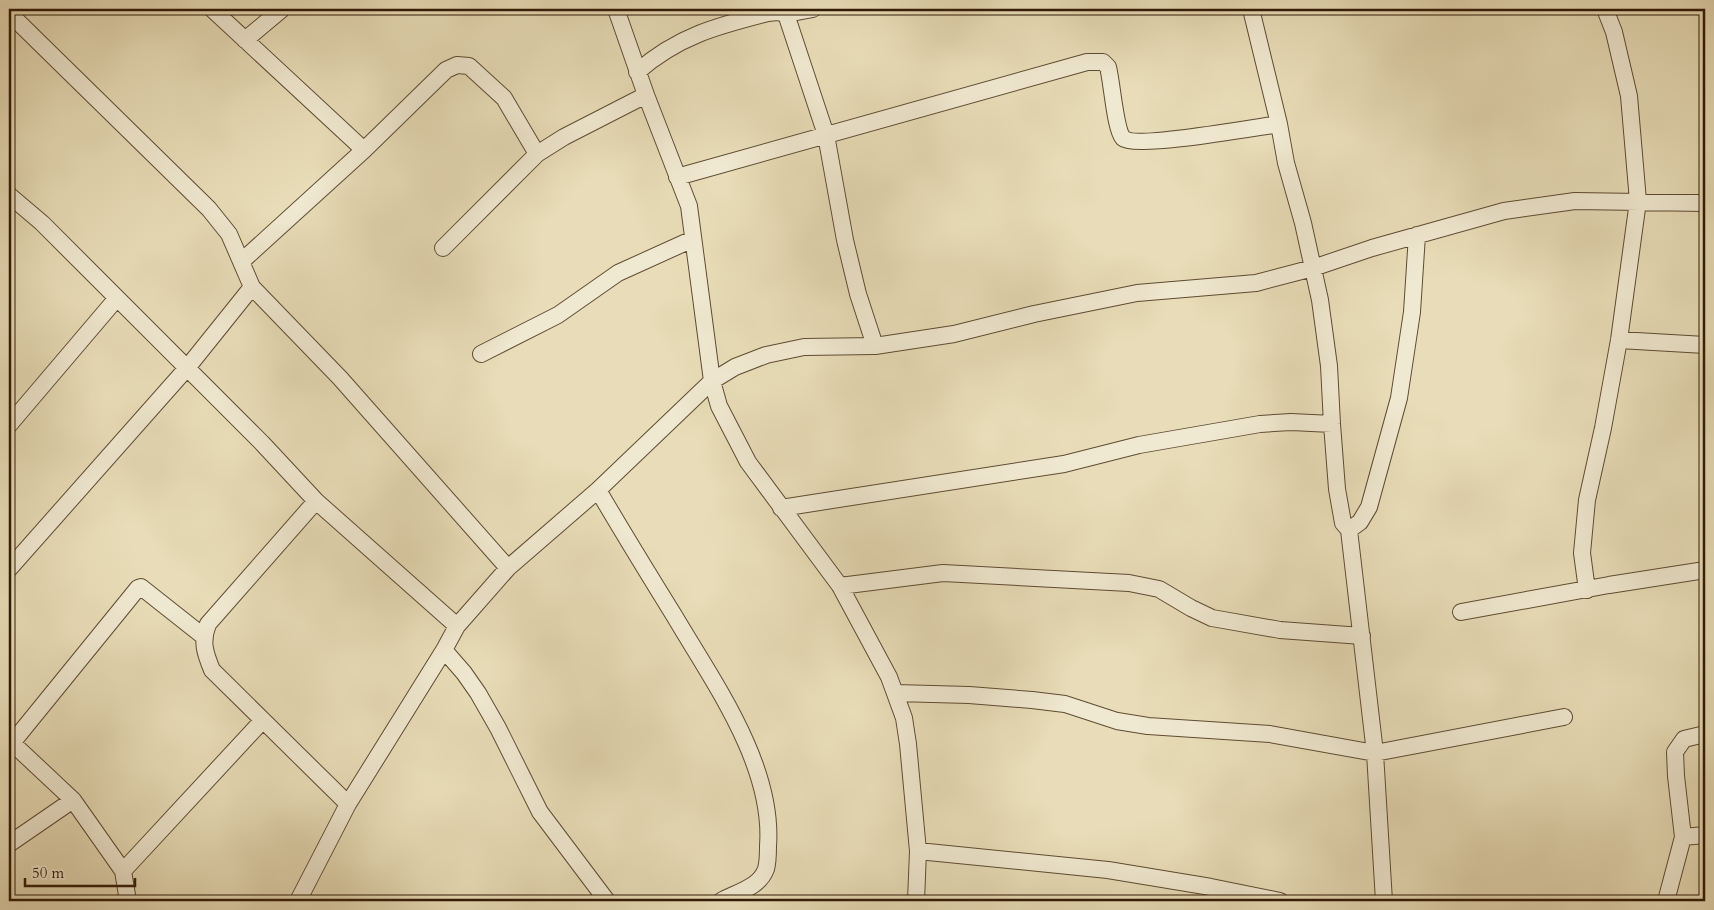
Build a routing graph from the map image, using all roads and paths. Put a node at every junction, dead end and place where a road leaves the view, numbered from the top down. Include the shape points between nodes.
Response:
1 (212, 9) edge
2 (282, 9) edge
3 (616, 9) edge
4 (813, 9) edge
5 (1251, 9) edge
6 (1605, 9) edge
7 (9, 13) edge
8 (786, 14) junction
9 (246, 40) junction
10 (637, 72) junction
11 (646, 95) junction
12 (1279, 124) junction
13 (826, 135) junction
14 (364, 150) junction
15 (536, 154) junction
16 (677, 177) junction
17 (11, 201) edge
18 (1638, 201) junction
19 (1705, 203) edge
20 (1417, 235) junction
21 (693, 239) junction
22 (443, 248) dead end
23 (242, 261) junction
24 (1313, 268) junction
25 (252, 287) junction
26 (117, 298) junction
27 (1619, 340) junction
28 (1705, 345) edge
29 (876, 346) junction
30 (481, 354) dead end
31 (187, 368) junction
32 (712, 381) junction
33 (1332, 424) junction
34 (9, 425) edge
35 (598, 490) junction
36 (316, 501) junction
37 (781, 508) junction
38 (1349, 530) junction
39 (508, 568) junction
40 (9, 569) edge
41 (1705, 570) edge
42 (840, 586) junction
43 (1587, 590) junction
44 (1461, 612) dead end
45 (457, 626) junction
46 (203, 636) junction
47 (1362, 636) junction
48 (444, 650) junction
49 (896, 692) junction
50 (1564, 717) dead end
51 (262, 720) junction
52 (1705, 734) edge
53 (10, 741) edge
54 (1375, 753) junction
55 (73, 800) junction
56 (348, 804) junction
57 (1705, 835) edge
58 (1683, 837) junction
59 (9, 844) edge
60 (918, 851) junction
61 (123, 871) junction
62 (128, 901) edge
63 (298, 901) edge
64 (607, 901) edge
65 (721, 901) edge
66 (916, 901) edge
67 (1280, 901) edge
68 (1384, 901) edge
69 (1666, 901) edge

1 - 9 street
2 - 9 street
3 - 10 street
4 - 8 street
5 - 12 street
6 - 18 street via 1614,32 1629,96
7 - 23 street via 209,209 229,234
8 - 10 street via 768,13 702,32 676,43
8 - 13 street
9 - 14 street
10 - 11 street
11 - 15 street
11 - 16 street
12 - 13 street via 1163,141 1128,140 1122,137 1118,126 1108,67 1102,62 1087,62
12 - 24 street
13 - 16 street
13 - 29 street via 844,240
14 - 15 street via 446,70 457,65 469,66 504,98
14 - 23 street
15 - 22 street
16 - 21 street via 689,206
17 - 26 street via 42,223
18 - 19 street
18 - 20 street via 1575,201 1504,211
18 - 27 street
20 - 24 street
20 - 38 street via 1412,312 1399,398 1369,507 1360,522
21 - 30 street via 618,273 558,315
21 - 32 street
23 - 25 street
24 - 29 street via 1256,284 1136,293 954,334
24 - 33 street via 1330,366
25 - 31 street
25 - 39 street via 340,378
26 - 31 street
26 - 34 street
27 - 28 street
27 - 43 street via 1587,500 1582,553
29 - 32 street via 804,347 766,355
31 - 36 street
31 - 40 street
32 - 35 street
32 - 37 street via 719,406 748,462
33 - 37 street via 1260,424 1139,445 1064,464
33 - 38 street via 1337,489 1343,523
35 - 39 street
35 - 65 street via 735,716 764,796 770,830 766,868 753,885
36 - 45 street
36 - 46 street via 208,624
37 - 42 street
38 - 47 street
39 - 45 street
41 - 43 street
42 - 47 street via 944,573 1129,583 1159,589 1212,618 1280,630
42 - 49 street
43 - 44 street
45 - 48 street
46 - 51 street via 212,670
46 - 53 street via 141,587 138,588
47 - 54 street
48 - 56 street
48 - 64 street via 478,693 540,812
49 - 54 street via 1065,704 1117,721 1148,726 1270,734
49 - 60 street via 904,718
50 - 54 street
51 - 56 street
51 - 61 street
52 - 58 street via 1684,739 1675,752
53 - 55 street
54 - 68 street
55 - 59 street
55 - 61 street
56 - 63 street
57 - 58 street
58 - 69 street
60 - 66 street
60 - 67 street via 1108,870
61 - 62 street

